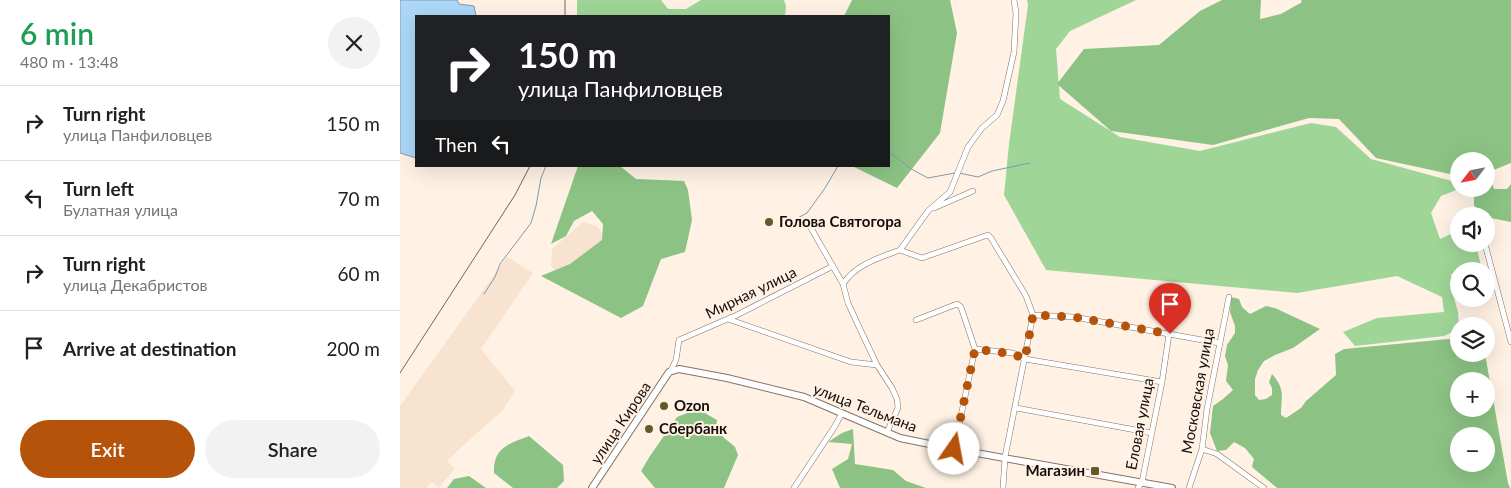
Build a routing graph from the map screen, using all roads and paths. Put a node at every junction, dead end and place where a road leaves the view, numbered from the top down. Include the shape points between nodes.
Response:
1 (1014, 0) edge
2 (973, 192) dead end
3 (928, 211) junction
4 (807, 221) dead end
5 (900, 250) junction
6 (1487, 252) edge
7 (832, 266) junction
8 (843, 284) junction
9 (1229, 297) dead end
10 (1033, 315) junction
11 (728, 319) junction
12 (916, 320) dead end
13 (1170, 334) junction
14 (1511, 342) edge
15 (1219, 343) junction
16 (975, 349) junction
17 (1025, 359) junction
18 (877, 365) junction
19 (670, 372) junction
20 (1162, 382) junction
21 (1016, 408) junction
22 (842, 413) junction
23 (887, 432) junction
24 (1152, 432) junction
25 (954, 449) junction
26 (1202, 449) junction
27 (1005, 457) junction
28 (1140, 485) edge
29 (592, 488) edge
30 (794, 488) edge
31 (1003, 488) edge
32 (1172, 488) edge
33 (1189, 488) edge
34 (1264, 488) edge

1 - 3 street via 1014,52 1003,101 997,114 968,147 950,192
2 - 3 street
3 - 5 street
4 - 7 street
5 - 8 street via 857,268
5 - 10 street via 922,258 988,235 1026,296
6 - 14 street
7 - 8 street
7 - 11 street, Мирная улица
8 - 18 street via 848,303
9 - 15 street, Московская улица
10 - 13 street via 1074,317
10 - 17 street
11 - 18 street via 851,362
11 - 19 street, Мирная улица via 679,340 676,360
12 - 16 street via 958,304
13 - 15 street
13 - 20 street, Еловая улица
15 - 26 street, Московская улица
16 - 17 street via 1013,354
16 - 25 street
17 - 20 street
17 - 21 street
18 - 23 street via 897,399 898,408
19 - 22 street, улица Тельмана via 679,369 727,378 804,397
19 - 29 street, улица Кирова
20 - 24 street, Еловая улица
21 - 24 street
21 - 27 street
22 - 23 street, улица Тельмана
22 - 30 street
23 - 25 street, улица Тельмана via 900,438
24 - 28 street, Еловая улица
25 - 27 street, улица Тельмана
26 - 33 street, Московская улица
26 - 34 street via 1217,454
27 - 28 street, улица Тельмана
27 - 31 street
28 - 32 street, улица Тельмана

